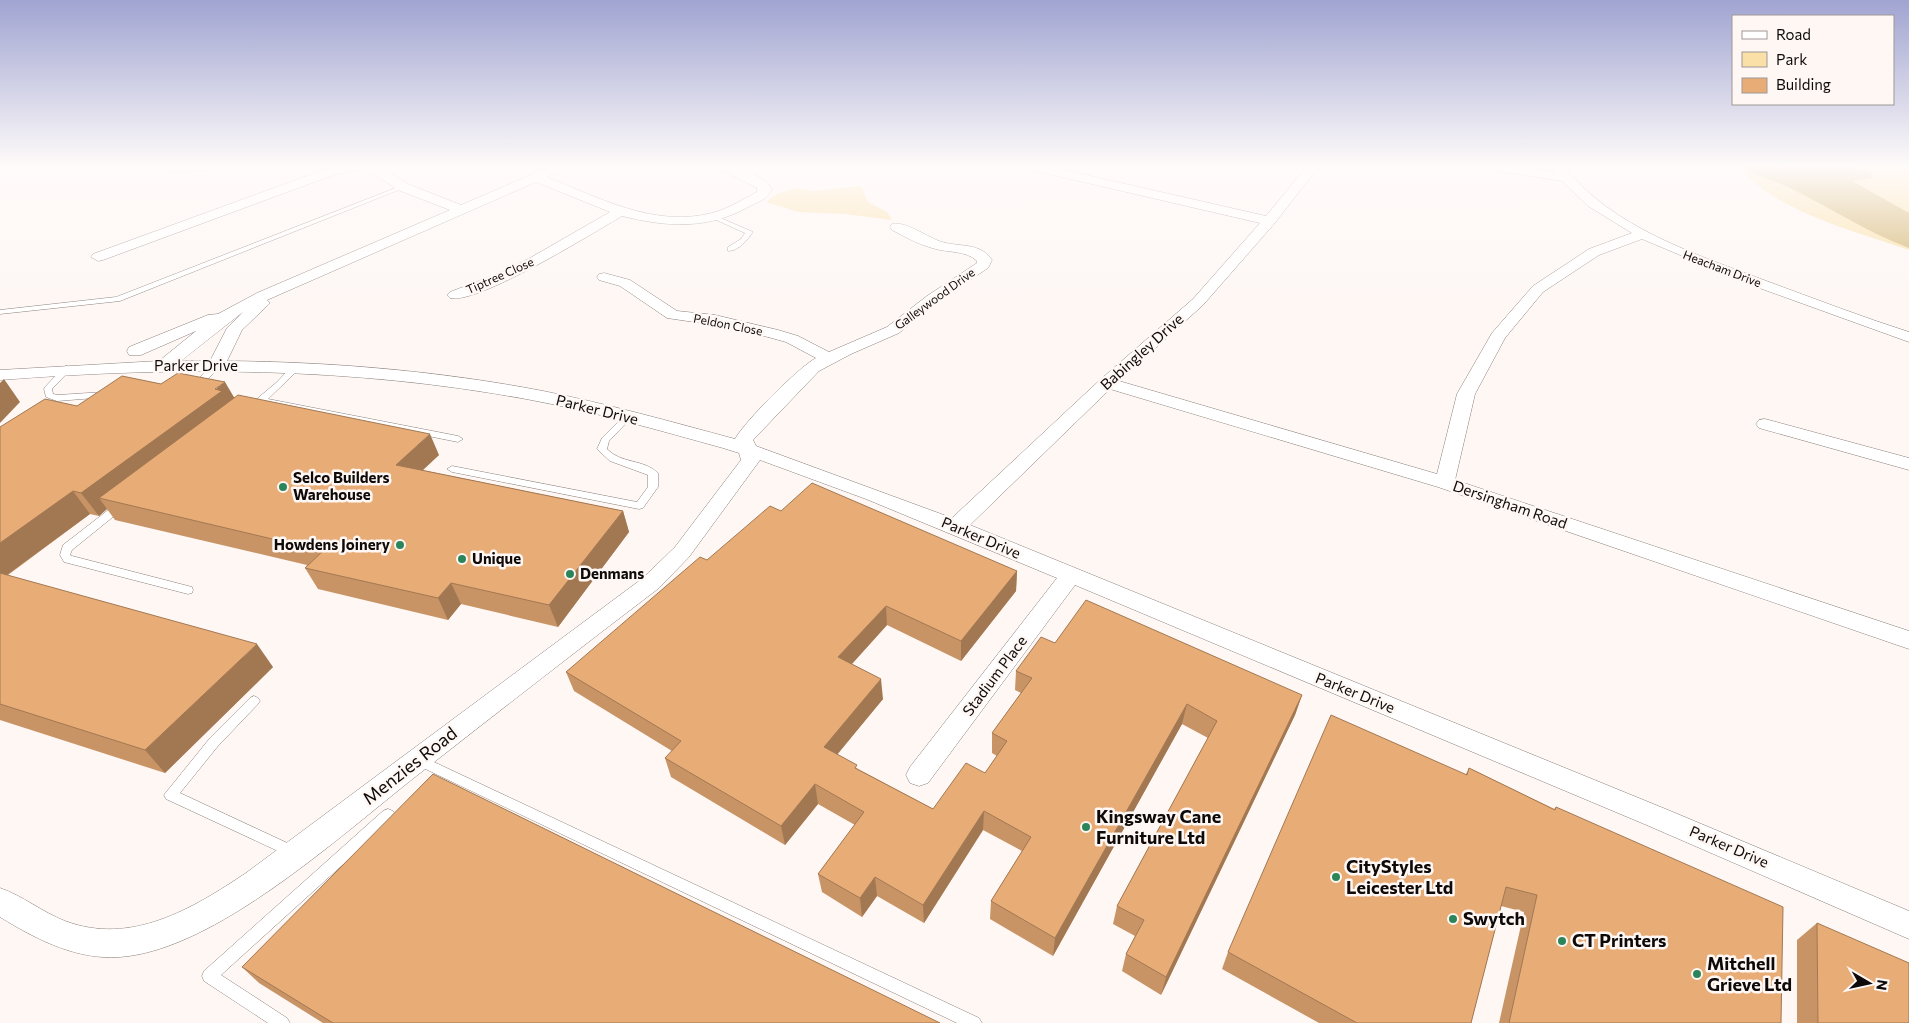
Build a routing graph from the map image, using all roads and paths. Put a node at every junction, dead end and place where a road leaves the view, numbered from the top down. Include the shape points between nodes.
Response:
1 (212, 213) edge
2 (337, 213) edge
3 (455, 213) edge
4 (617, 213) edge
5 (633, 213) edge
6 (724, 213) edge
7 (1230, 213) edge
8 (1276, 213) edge
9 (1608, 213) edge
10 (714, 217) junction
11 (1269, 222) junction
12 (896, 227) dead end
13 (1643, 234) junction
14 (731, 249) dead end
15 (98, 257) dead end
16 (604, 277) dead end
17 (280, 290) junction
18 (455, 295) dead end
19 (230, 311) junction
20 (0, 312) edge
21 (1909, 337) edge
22 (135, 351) dead end
23 (828, 358) junction
24 (165, 365) junction
25 (216, 365) junction
26 (295, 368) junction
27 (67, 369) junction
28 (0, 374) edge
29 (1107, 383) junction
30 (188, 388) edge
31 (114, 394) edge
32 (628, 417) junction
33 (1765, 424) dead end
34 (458, 439) dead end
35 (746, 449) junction
36 (1909, 464) edge
37 (452, 469) dead end
38 (1445, 484) junction
39 (129, 499) edge
40 (956, 526) junction
41 (1070, 576) junction
42 (188, 590) dead end
43 (1909, 640) edge
44 (254, 701) dead end
45 (418, 760) junction
46 (919, 775) dead end
47 (388, 815) dead end
48 (296, 854) junction
49 (0, 901) edge
50 (1909, 925) edge
51 (282, 1023) edge
52 (974, 1023) edge

1 - 15 street
2 - 20 lane via 117,299
3 - 17 street
4 - 18 street, Tiptree Close via 528,265
5 - 10 street via 668,222
6 - 10 street
7 - 11 street
8 - 11 street, Babingley Drive
9 - 13 street, Heacham Drive
10 - 14 lane via 749,232
11 - 29 street, Babingley Drive via 1198,302
12 - 23 street, Galleywood Drive via 937,245 981,254 983,265 938,294 893,330
13 - 21 street, Heacham Drive via 1678,251 1855,320
13 - 38 street via 1594,252 1538,289 1498,336 1466,394
16 - 23 street, Peldon Close via 625,283 673,316 716,320 772,333 792,339
17 - 19 street
17 - 25 street via 235,328
19 - 22 street
19 - 24 street
23 - 35 street, Galleywood Drive via 796,383 744,439
24 - 25 street, Parker Drive
24 - 27 street, Parker Drive
25 - 26 street, Parker Drive
25 - 30 lane via 196,387
26 - 32 street, Parker Drive via 453,382 531,394
26 - 34 lane via 257,403
27 - 28 street, Parker Drive
27 - 31 lane via 48,389 54,402
29 - 38 street, Dersingham Road
29 - 40 street, Babingley Drive
32 - 35 street, Parker Drive
32 - 37 lane via 605,440 602,449 608,458 653,473 655,480 651,491 639,506
33 - 36 street
35 - 40 street, Parker Drive
35 - 45 street, Menzies Road via 751,460 746,468 682,552 651,582
38 - 43 street, Dersingham Road
39 - 42 lane via 71,544 65,555 68,559
40 - 41 street, Parker Drive
41 - 46 street, Stadium Place
41 - 50 street, Parker Drive via 1751,856
44 - 48 lane via 214,742 171,795
45 - 48 street, Menzies Road
45 - 52 lane
47 - 51 lane via 208,976
48 - 49 street, Menzies Road via 221,907 160,935 129,942 100,944 50,931

